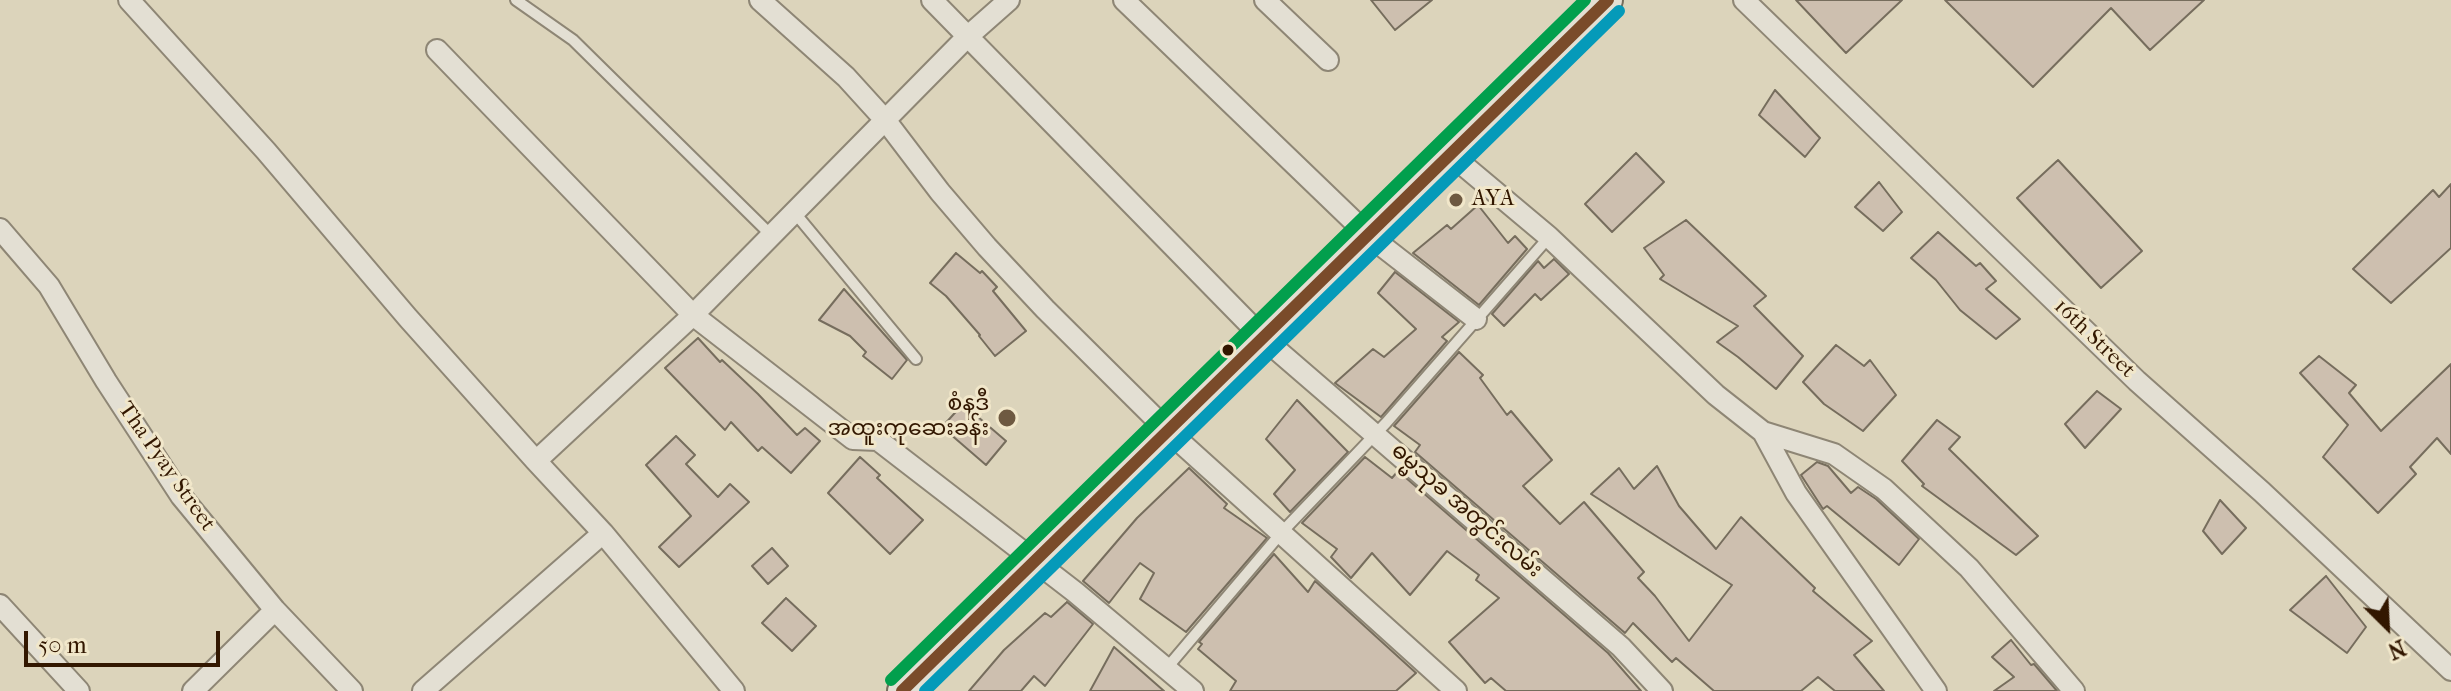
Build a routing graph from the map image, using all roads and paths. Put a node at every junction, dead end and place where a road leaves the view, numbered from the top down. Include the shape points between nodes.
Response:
1 (129, 0) edge
2 (516, 0) edge
3 (760, 0) edge
4 (932, 0) edge
5 (1009, 0) edge
6 (1124, 0) edge
7 (1265, 0) edge
8 (1608, 0) edge
9 (1744, 0) edge
10 (966, 38) junction
11 (437, 50) dead end
12 (1328, 60) dead end
13 (886, 121) junction
14 (1450, 154) junction
15 (795, 213) junction
16 (0, 229) edge
17 (1368, 235) junction
18 (772, 236) junction
19 (1549, 237) junction
20 (693, 315) junction
21 (1476, 319) junction
22 (1263, 338) junction
23 (916, 359) dead end
24 (1168, 431) junction
25 (1763, 432) junction
26 (1375, 433) junction
27 (536, 461) junction
28 (1282, 532) junction
29 (603, 533) junction
30 (1036, 562) junction
31 (0, 605) edge
32 (275, 610) junction
33 (1166, 669) junction
34 (2451, 670) edge
35 (909, 689) edge
36 (79, 691) edge
37 (193, 691) edge
38 (352, 691) edge
39 (423, 691) edge
40 (734, 691) edge
41 (1193, 691) edge
42 (1456, 691) edge
43 (1662, 691) edge
44 (1936, 691) edge
45 (2074, 691) edge

1 - 27 street
2 - 18 lane via 573,40
3 - 13 street via 846,77
4 - 10 street, ဓမ္မသုခ အတွင်းလမ်း
5 - 10 street
6 - 17 street
7 - 12 street
8 - 14 main road
9 - 34 street, 16th Street via 2137,381
10 - 13 street
10 - 22 street, ဓမ္မသုခ အတွင်းလမ်း
11 - 20 street
13 - 15 street
13 - 24 street via 987,247
14 - 17 main road
14 - 19 street
15 - 18 street
15 - 23 lane
16 - 32 street, Tha Pyay Street via 49,286 181,496
17 - 21 street
17 - 22 main road
18 - 20 street
19 - 21 lane
19 - 25 street via 1716,395
20 - 27 street
20 - 30 street via 853,439 878,440
21 - 26 lane
22 - 24 main road
22 - 26 street, ဓမ္မသုခ အတွင်းလမ်း
24 - 28 street
24 - 30 main road
25 - 44 street via 1796,493
25 - 45 street via 1834,454 1884,489 1969,568
26 - 28 lane
26 - 43 street, ဓမ္မသုခ အတွင်းလမ်း via 1621,647
27 - 29 street
28 - 33 lane
28 - 42 street
29 - 39 street
29 - 40 street
30 - 33 street
30 - 35 main road
31 - 36 street
32 - 37 street
32 - 38 street, Tha Pyay Street
33 - 41 street

